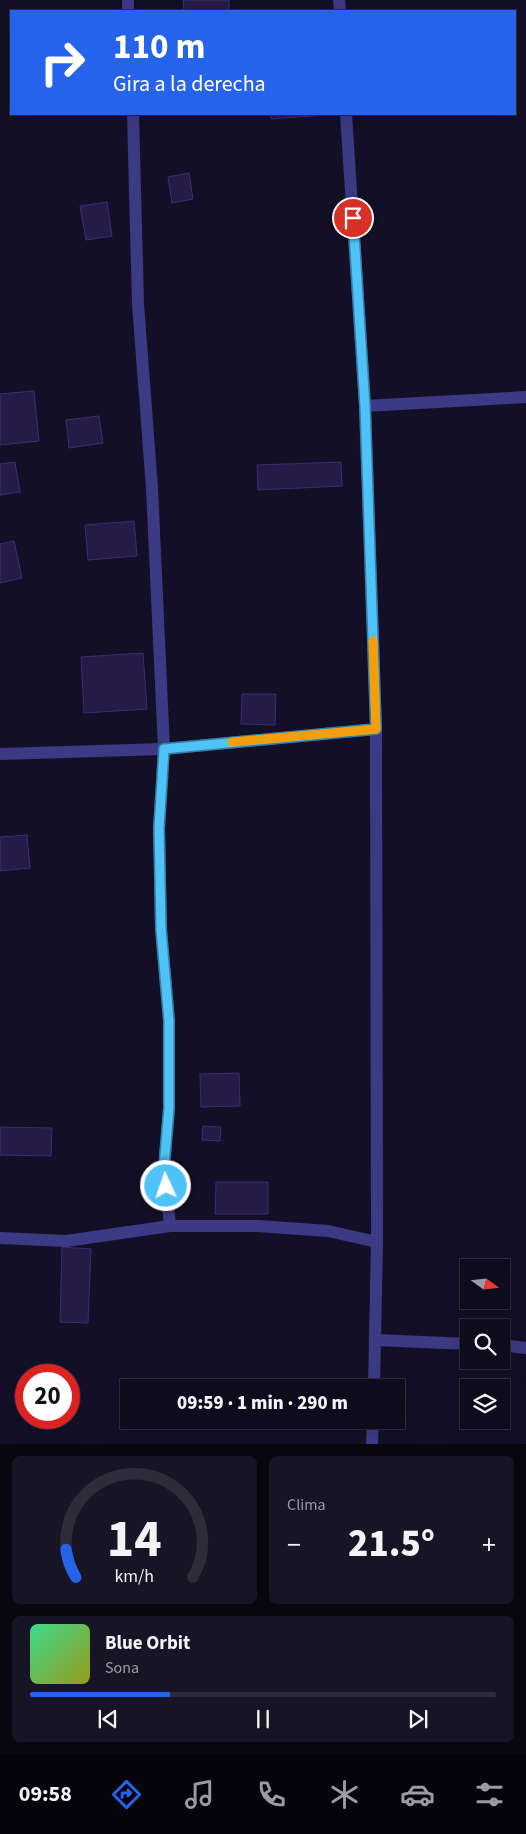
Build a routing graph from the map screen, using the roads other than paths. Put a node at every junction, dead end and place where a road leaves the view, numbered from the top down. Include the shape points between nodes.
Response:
1 (133, 115) edge
2 (346, 115) edge
3 (526, 397) edge
4 (365, 406) junction
5 (376, 729) junction
6 (164, 749) junction
7 (0, 754) edge
8 (170, 1226) junction
9 (0, 1238) edge
10 (376, 1242) junction
11 (375, 1340) junction
12 (460, 1344) edge
13 (510, 1346) edge
14 (526, 1348) edge
15 (374, 1379) edge
16 (373, 1429) edge
17 (372, 1444) edge

1 - 6 street via 138,304 152,488
2 - 4 street
3 - 4 street
4 - 5 street
5 - 6 street
5 - 10 street
6 - 7 street
6 - 8 street via 159,828 161,929 169,1021 169,1108 164,1167
8 - 9 street via 66,1241
8 - 10 street via 293,1228
10 - 11 street
11 - 12 street
11 - 15 street
13 - 14 street
16 - 17 street

